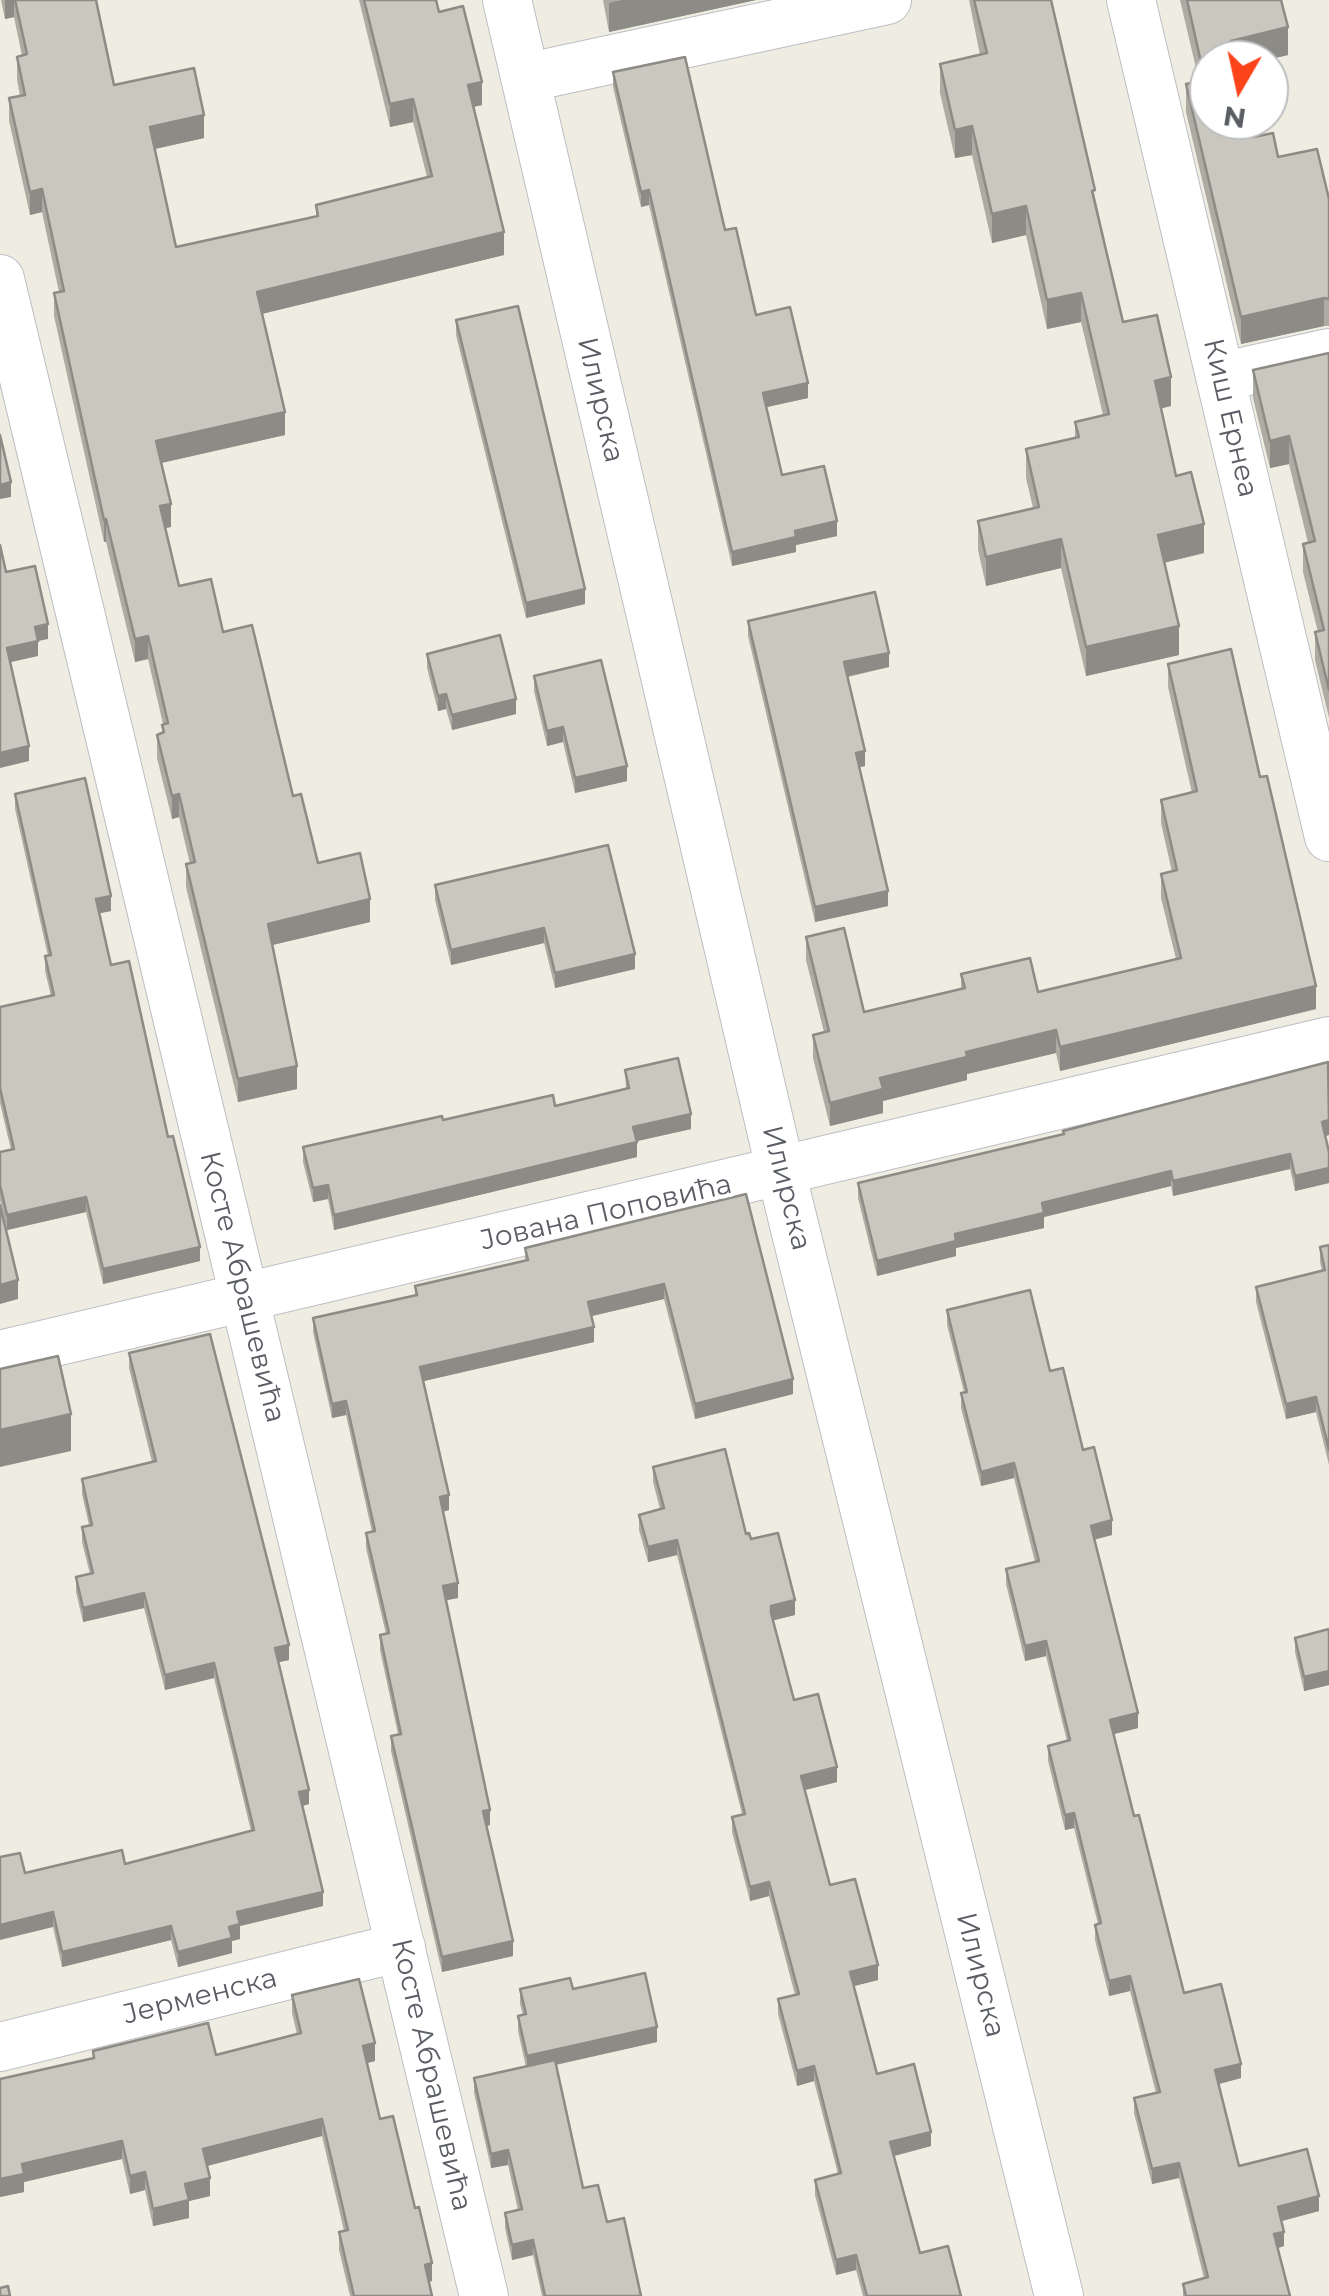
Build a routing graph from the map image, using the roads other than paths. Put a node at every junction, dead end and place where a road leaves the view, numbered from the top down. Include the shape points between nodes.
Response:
1 (507, 0) edge
2 (886, 0) edge
3 (1131, 0) edge
4 (525, 78) junction
5 (0, 278) edge
6 (1329, 353) edge
7 (1220, 376) junction
8 (1329, 837) edge
9 (1329, 1041) edge
10 (782, 1172) junction
11 (244, 1299) junction
12 (0, 1355) edge
13 (401, 1948) junction
14 (0, 2047) edge
15 (484, 2296) edge
16 (1059, 2296) edge

1 - 4 street, Илирска
2 - 4 street
3 - 7 street, Киш Ернеа
4 - 10 street, Илирска
5 - 11 street, Косте Абрашевића
6 - 7 street
7 - 8 street, Киш Ернеа
9 - 10 street, Јована Поповића
10 - 11 street, Јована Поповића
10 - 16 street, Илирска
11 - 12 street, Јована Поповића
11 - 13 street, Косте Абрашевића
13 - 14 street, Јерменска
13 - 15 street, Косте Абрашевића

